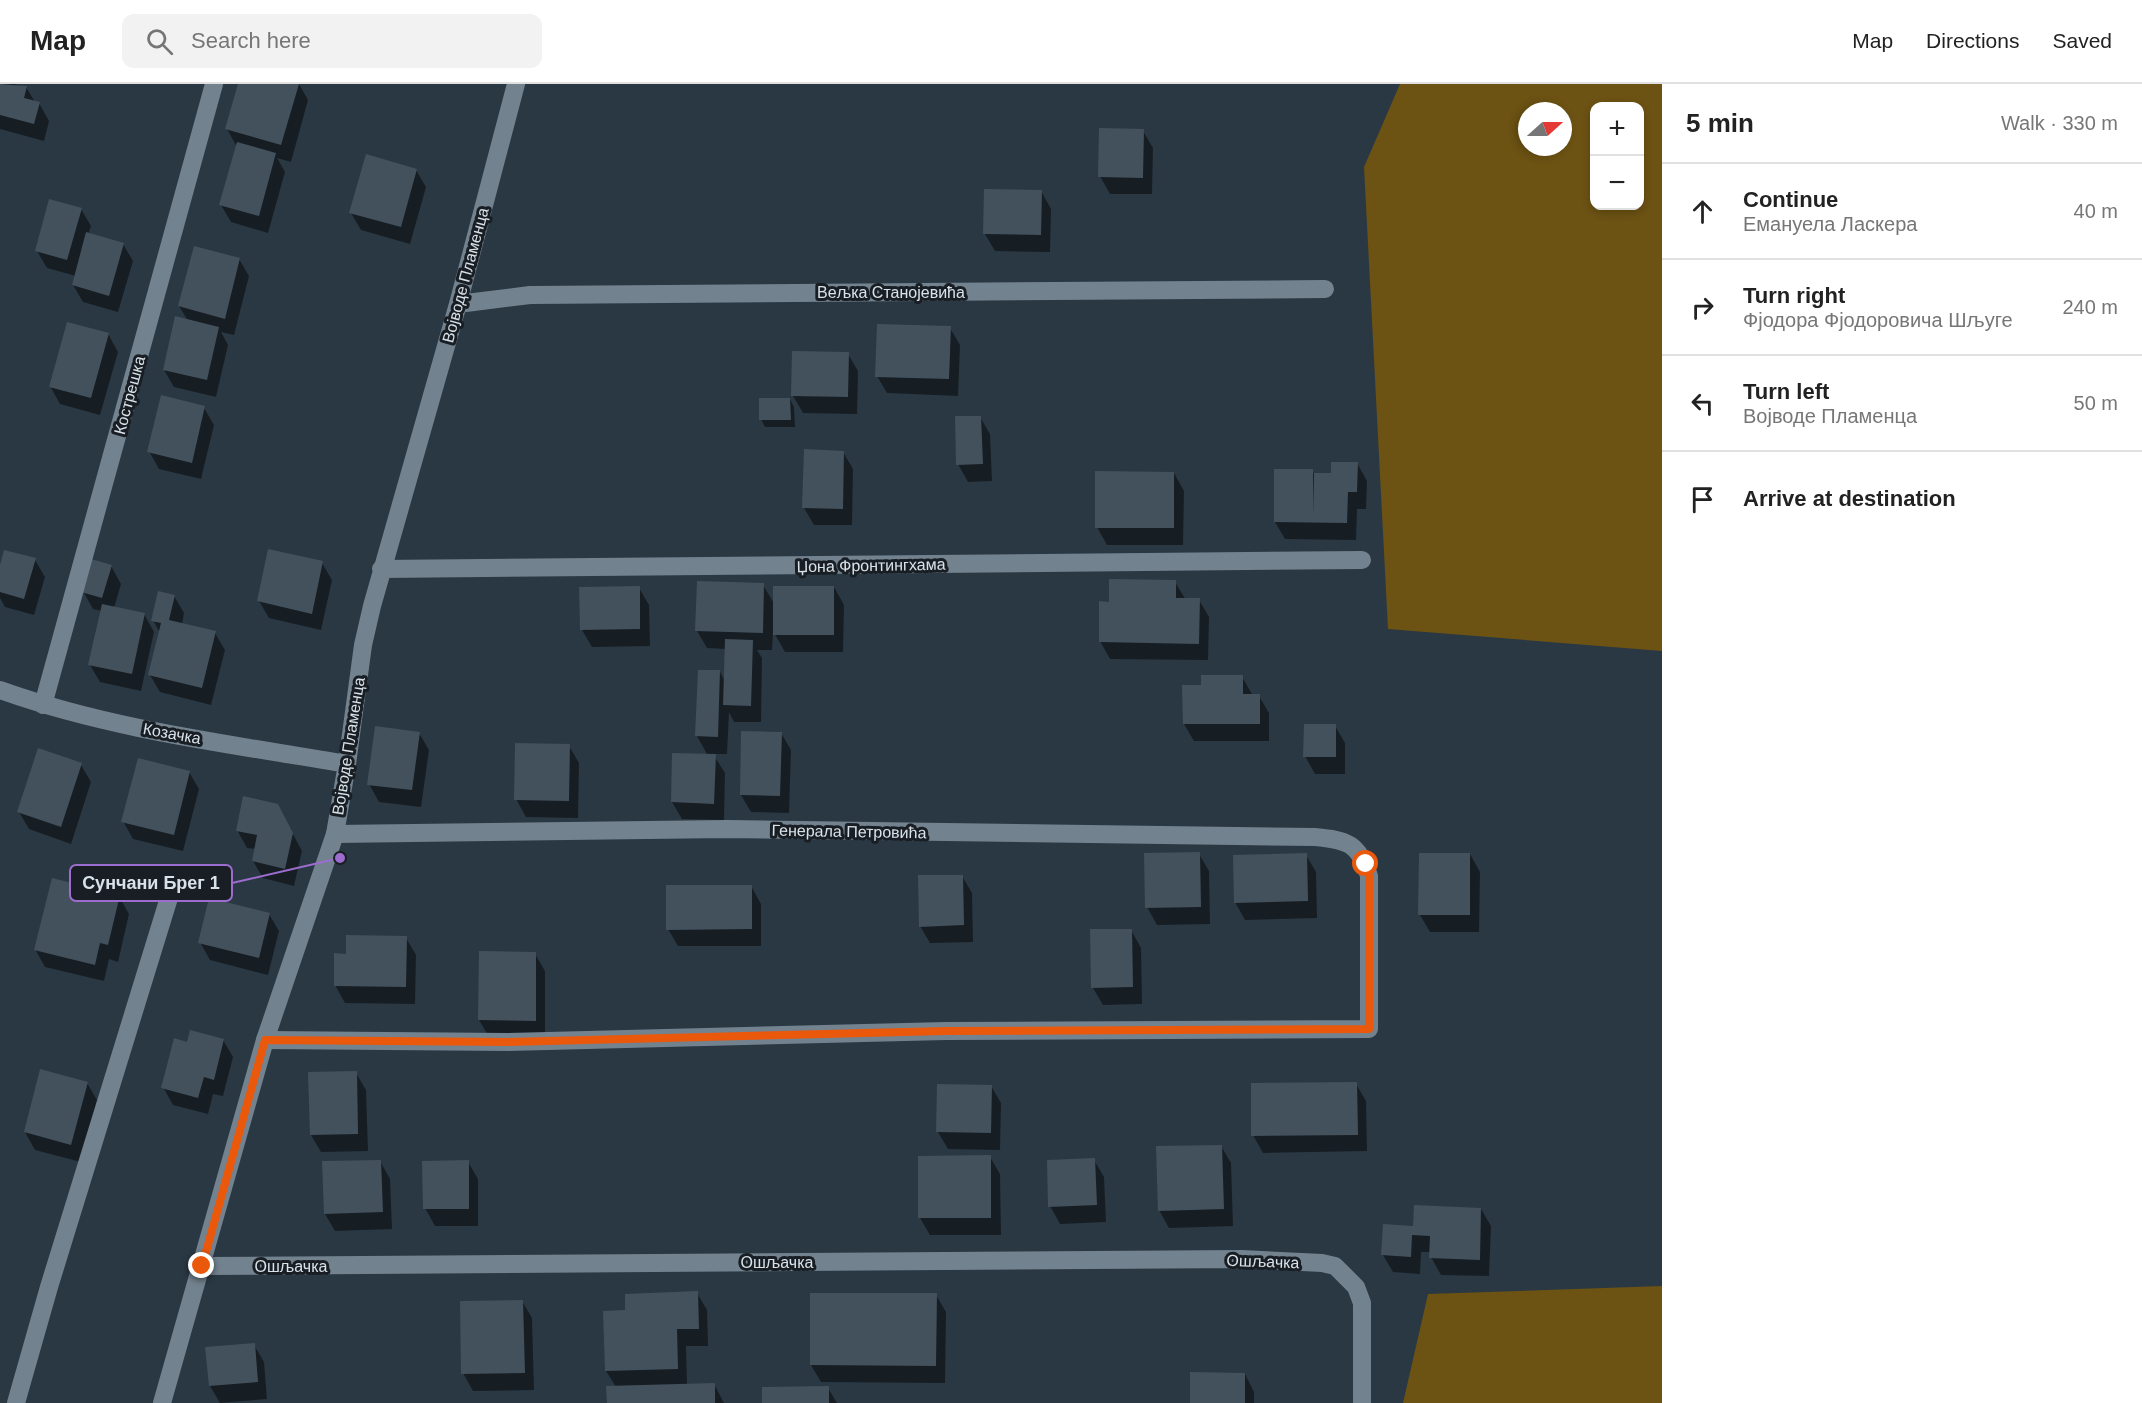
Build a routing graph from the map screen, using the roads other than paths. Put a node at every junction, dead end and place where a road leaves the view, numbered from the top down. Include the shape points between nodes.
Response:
1 (214, 84) edge
2 (516, 84) edge
3 (1325, 289) dead end
4 (458, 304) junction
5 (1362, 560) dead end
6 (381, 569) junction
7 (0, 690) edge
8 (43, 705) junction
9 (347, 764) junction
10 (334, 834) junction
11 (172, 888) dead end
12 (265, 1040) junction
13 (202, 1266) junction
14 (16, 1403) edge
15 (162, 1403) edge
16 (1362, 1403) edge

1 - 8 street, Кострешка
2 - 4 street, Војводе Пламенца
3 - 4 street, Вељка Станојевића via 530,295
4 - 6 street, Војводе Пламенца
5 - 6 street, Џона Фронтингхама
6 - 9 street, Војводе Пламенца via 363,645
7 - 8 street, Козачка
8 - 9 street, Козачка via 95,719
9 - 10 street, Војводе Пламенца
10 - 12 street, Војводе Пламенца
10 - 12 street, Генерала Петровића via 727,829 1341,839 1359,853 1369,876 1369,1029 946,1031 508,1042
11 - 14 street
12 - 13 street, Војводе Пламенца
13 - 15 street, Војводе Пламенца
13 - 16 street, Ошљачка via 1242,1259 1322,1263 1335,1266 1356,1287 1362,1303

